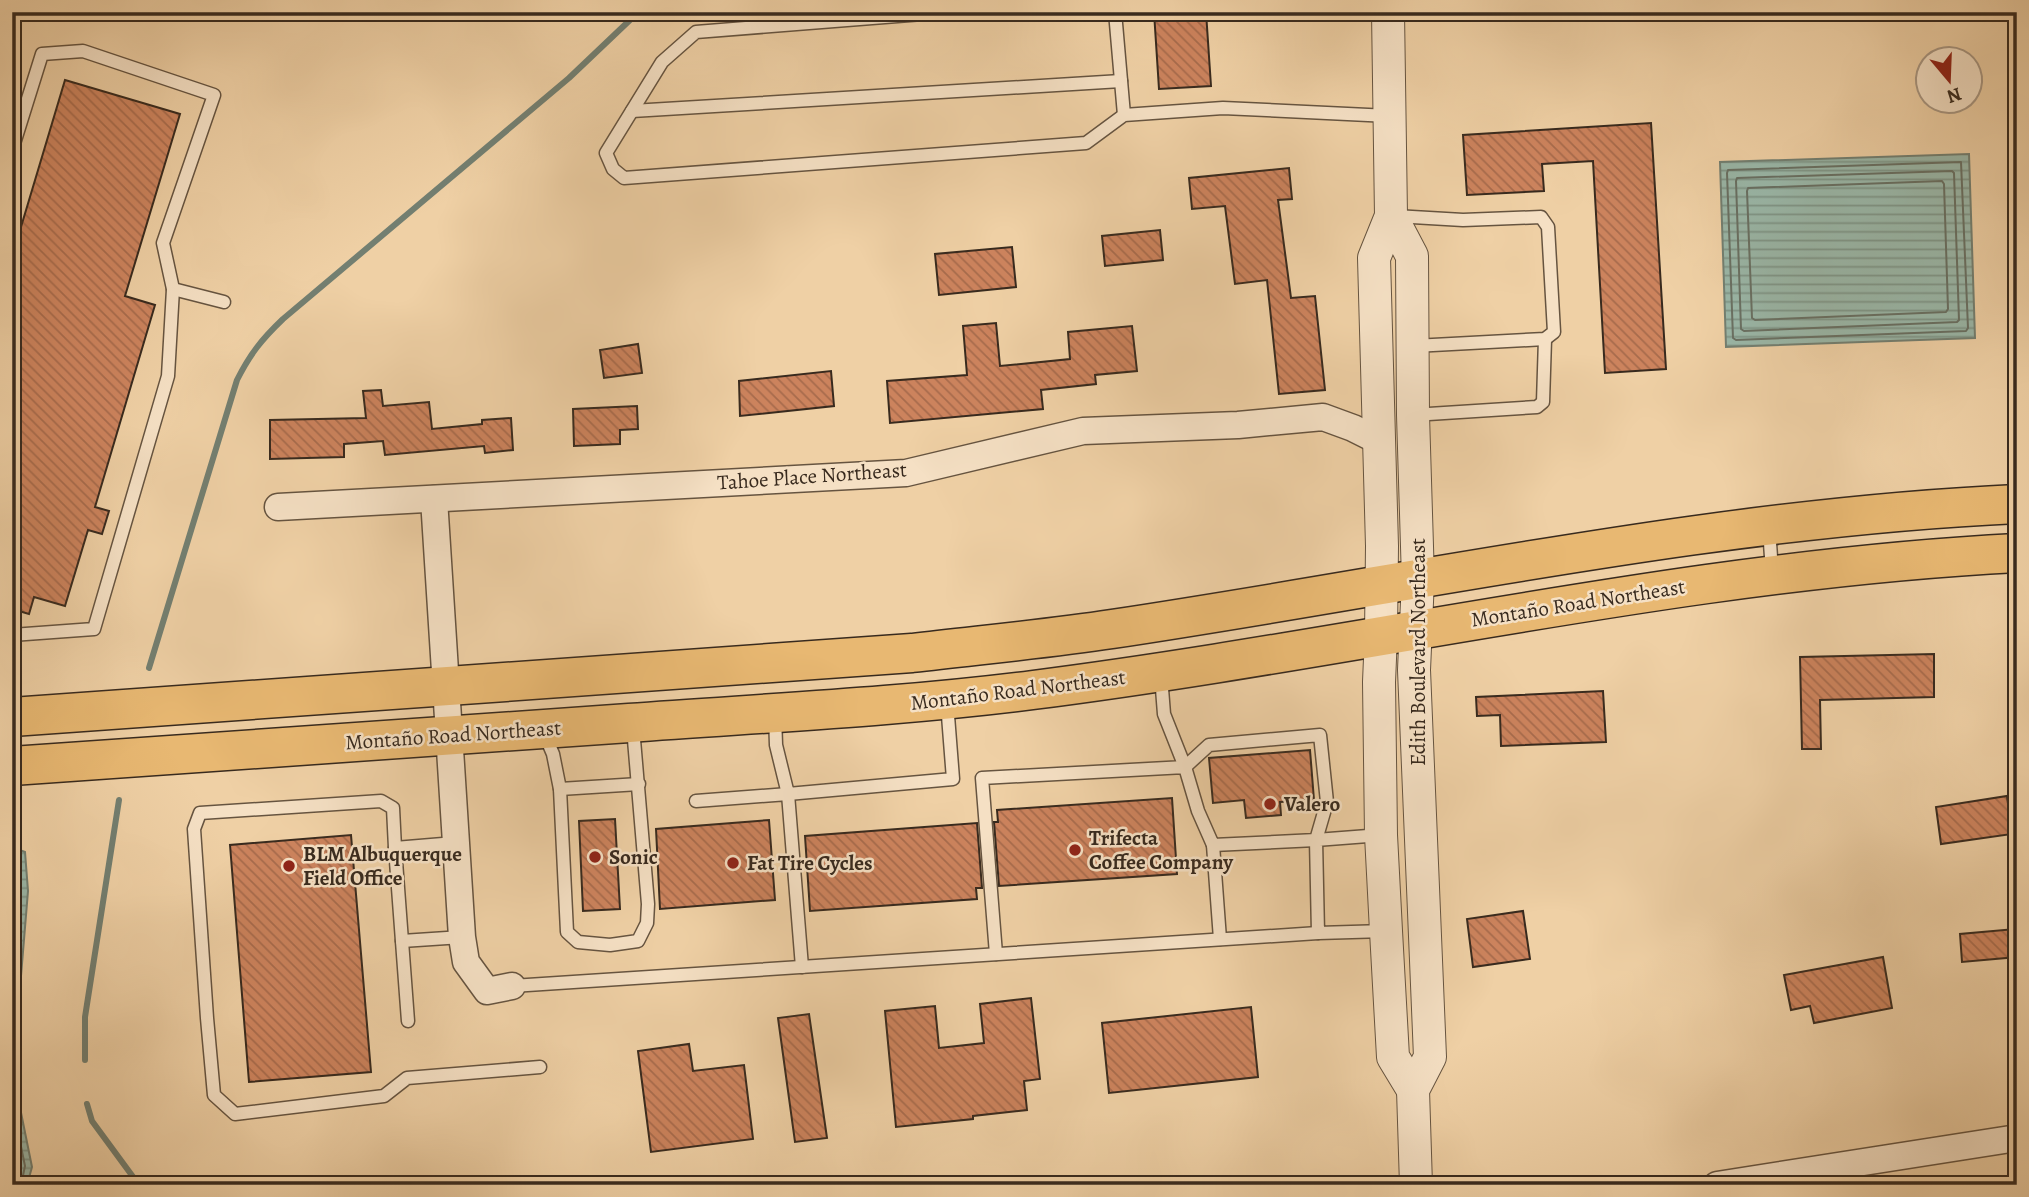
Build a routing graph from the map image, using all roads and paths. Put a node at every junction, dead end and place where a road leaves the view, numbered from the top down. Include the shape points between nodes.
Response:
1 (948, 12) edge
2 (1115, 12) edge
3 (1388, 12) edge
4 (1121, 81) junction
5 (632, 111) junction
6 (1124, 115) junction
7 (1390, 116) junction
8 (12, 150) edge
9 (1391, 216) junction
10 (173, 289) junction
11 (225, 302) dead end
12 (1545, 339) junction
13 (1413, 346) junction
14 (1413, 415) junction
15 (1379, 441) junction
16 (434, 499) junction
17 (2017, 504) edge
18 (278, 507) dead end
19 (1769, 526) junction
20 (2017, 553) edge
21 (1773, 575) junction
22 (1400, 581) junction
23 (1399, 632) junction
24 (12, 635) edge
25 (1161, 672) junction
26 (446, 687) junction
27 (947, 700) junction
28 (775, 713) junction
29 (12, 717) edge
30 (632, 723) junction
31 (543, 729) junction
32 (449, 736) junction
33 (12, 766) edge
34 (1185, 767) junction
35 (639, 784) junction
36 (560, 789) junction
37 (788, 794) junction
38 (696, 801) dead end
39 (1381, 835) junction
40 (1316, 840) junction
41 (456, 843) junction
42 (1213, 845) junction
43 (395, 849) junction
44 (1386, 931) junction
45 (1318, 933) junction
46 (462, 937) junction
47 (1220, 939) junction
48 (402, 942) junction
49 (996, 954) junction
50 (802, 967) junction
51 (512, 986) joint
52 (408, 1021) dead end
53 (540, 1067) dead end
54 (1413, 1090) junction
55 (2017, 1138) edge
56 (1416, 1185) edge
57 (1717, 1185) edge

1 - 5 lane via 696,32 662,62
2 - 4 lane
3 - 7 street, Edith Boulevard Northeast
4 - 5 lane
4 - 6 lane
5 - 6 lane via 606,153 613,169 624,178 1086,143
6 - 7 lane via 1223,108
7 - 9 street, Edith Boulevard Northeast
8 - 10 lane via 42,54 83,51 214,95 163,243
9 - 12 lane via 1463,220 1541,217 1548,227 1554,332
9 - 13 street, Edith Boulevard Northeast via 1412,256
9 - 15 street, Edith Boulevard Northeast via 1374,258
10 - 11 lane
10 - 24 lane via 168,376 94,629
12 - 13 lane
12 - 14 lane via 1543,402 1537,407
13 - 14 street, Edith Boulevard Northeast
14 - 22 street, Edith Boulevard Northeast
15 - 16 street, Tahoe Place Northeast via 1323,417 1083,431 906,473
15 - 22 street, Edith Boulevard Northeast
16 - 18 street, Tahoe Place Northeast
16 - 26 street
17 - 19 main road via 1929,508
19 - 21 lane
19 - 22 main road
20 - 21 main road, Montaño Road Northeast
21 - 23 main road, Montaño Road Northeast
22 - 23 street, Edith Boulevard Northeast
22 - 26 main road via 1240,609 912,653
23 - 25 main road, Montaño Road Northeast
23 - 39 street, Edith Boulevard Northeast via 1379,682
23 - 54 street, Edith Boulevard Northeast via 1414,670 1430,1057
25 - 27 main road, Montaño Road Northeast
25 - 34 lane via 1164,714
26 - 29 main road
26 - 32 street
27 - 28 main road, Montaño Road Northeast
27 - 37 lane via 953,779
28 - 30 main road, Montaño Road Northeast
28 - 37 lane via 776,745
30 - 31 main road, Montaño Road Northeast
30 - 35 lane
31 - 32 main road, Montaño Road Northeast
31 - 36 lane
32 - 33 main road, Montaño Road Northeast
32 - 41 street
34 - 40 lane via 1209,745 1320,735 1326,802
34 - 42 lane
34 - 49 lane via 982,778
35 - 36 lane
35 - 36 lane via 648,923 638,941 610,944 578,942 566,932
37 - 38 lane
37 - 50 lane
39 - 40 lane
39 - 44 street, Edith Boulevard Northeast
40 - 42 lane
40 - 45 lane
41 - 43 lane
41 - 46 street
42 - 47 lane
43 - 48 lane
43 - 53 lane via 393,808 381,801 200,813 194,829 214,1095 235,1114 384,1096 407,1078
44 - 45 lane
44 - 54 street, Edith Boulevard Northeast via 1393,1057
45 - 47 lane
46 - 48 lane
46 - 51 street via 466,962 487,991
47 - 49 lane
48 - 52 lane
49 - 50 lane
50 - 51 lane
54 - 56 street, Edith Boulevard Northeast
55 - 57 street

